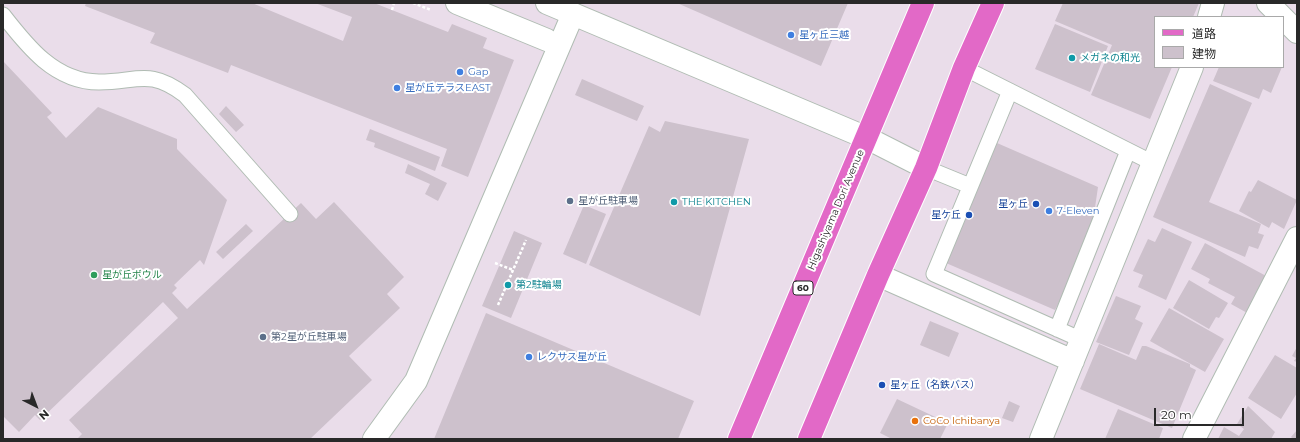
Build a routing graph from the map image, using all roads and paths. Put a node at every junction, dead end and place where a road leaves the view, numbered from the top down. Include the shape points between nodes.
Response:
1 (394, 3) edge
2 (457, 3) edge
3 (547, 3) edge
4 (924, 3) edge
5 (993, 3) edge
6 (1213, 3) edge
7 (1268, 3) edge
8 (392, 10) dead end
9 (573, 14) junction
10 (3, 15) edge
11 (1209, 16) edge
12 (1280, 16) edge
13 (1284, 20) edge
14 (1297, 32) edge
15 (547, 40) dead end
16 (964, 68) junction
17 (1192, 68) edge
18 (1010, 91) junction
19 (867, 138) junction
20 (1128, 151) junction
21 (1153, 164) junction
22 (926, 168) junction
23 (970, 186) junction
24 (290, 214) dead end
25 (1297, 238) edge
26 (526, 240) dead end
27 (488, 261) dead end
28 (513, 270) junction
29 (878, 275) junction
30 (498, 304) dead end
31 (1057, 329) junction
32 (1082, 340) junction
33 (1074, 361) junction
34 (374, 439) edge
35 (739, 439) edge
36 (810, 439) edge
37 (1041, 439) edge
38 (1194, 439) edge

1 - 8 path
2 - 15 street
3 - 9 street
4 - 19 main road, Higashiyama Dori Avenue / 60
5 - 16 main road
6 - 11 street
7 - 12 street
9 - 19 street
9 - 34 street via 416,381
10 - 24 lane via 41,59 63,74 98,82 150,78 171,84 185,95
13 - 14 street
16 - 18 lane
16 - 22 main road
17 - 21 street
18 - 20 lane
18 - 23 lane
19 - 22 street
19 - 35 main road, Higashiyama Dori Avenue / 60
20 - 21 lane
20 - 31 lane
21 - 32 street
22 - 23 lane
22 - 29 main road
23 - 31 lane via 934,274
25 - 38 street
26 - 28 path
27 - 28 path
28 - 30 path
29 - 33 street
29 - 36 main road
31 - 32 lane
32 - 33 street
33 - 37 street

